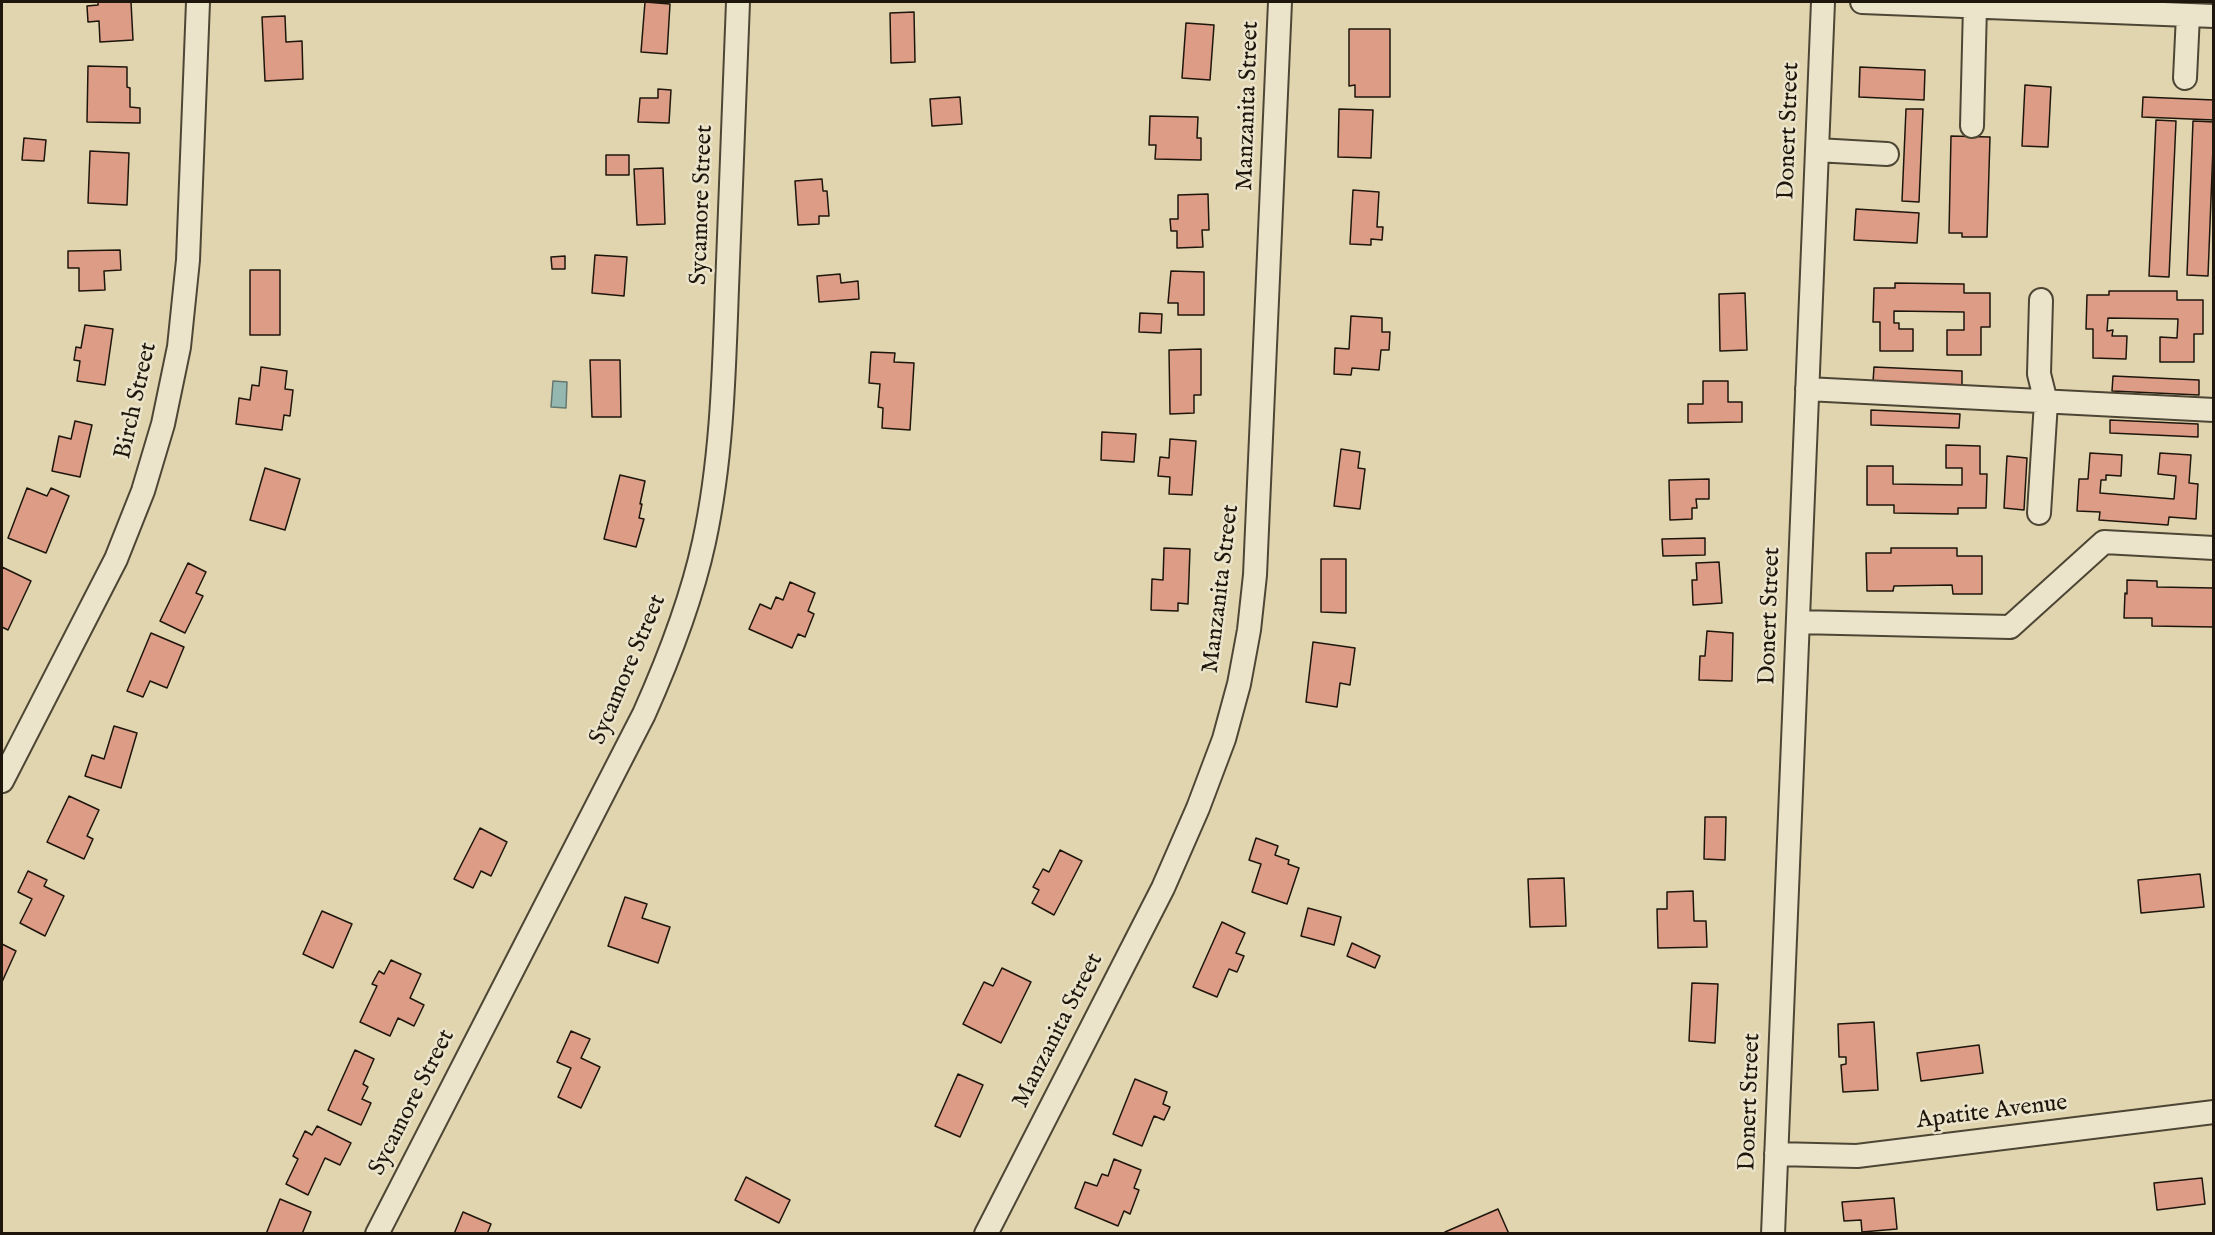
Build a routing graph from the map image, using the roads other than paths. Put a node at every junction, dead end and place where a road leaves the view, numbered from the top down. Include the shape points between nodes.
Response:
1 (198, 2) edge
2 (738, 2) edge
3 (1280, 2) edge
4 (1823, 2) edge
5 (1862, 2) edge
6 (1975, 6) junction
7 (2188, 15) junction
8 (2214, 16) edge
9 (2185, 78) dead end
10 (1972, 126) dead end
11 (1817, 150) junction
12 (1887, 154) dead end
13 (2041, 300) dead end
14 (1807, 389) junction
15 (2046, 402) junction
16 (2214, 410) edge
17 (2039, 513) dead end
18 (2214, 548) edge
19 (1798, 622) junction
20 (2, 781) edge
21 (2214, 1112) edge
22 (1776, 1154) junction
23 (377, 1233) edge
24 (986, 1233) edge
25 (1773, 1233) edge

1 - 20 street, Birch Street via 188,260 179,347 163,424 116,559
2 - 23 street, Sycamore Street via 723,397 711,509 694,579 674,645 644,714
3 - 24 street, Manzanita Street via 1255,575 1239,684 1212,774 1183,846
4 - 11 street, Donert Street
5 - 6 street
6 - 7 street
6 - 10 street
7 - 8 street
7 - 9 street
11 - 12 street
11 - 14 street, Donert Street
13 - 15 street via 2039,374
14 - 15 street
14 - 19 street, Donert Street
15 - 16 street
15 - 17 street
18 - 19 street via 2104,542 2010,627
19 - 22 street, Donert Street
21 - 22 street, Apatite Avenue via 1857,1156
22 - 25 street, Donert Street

